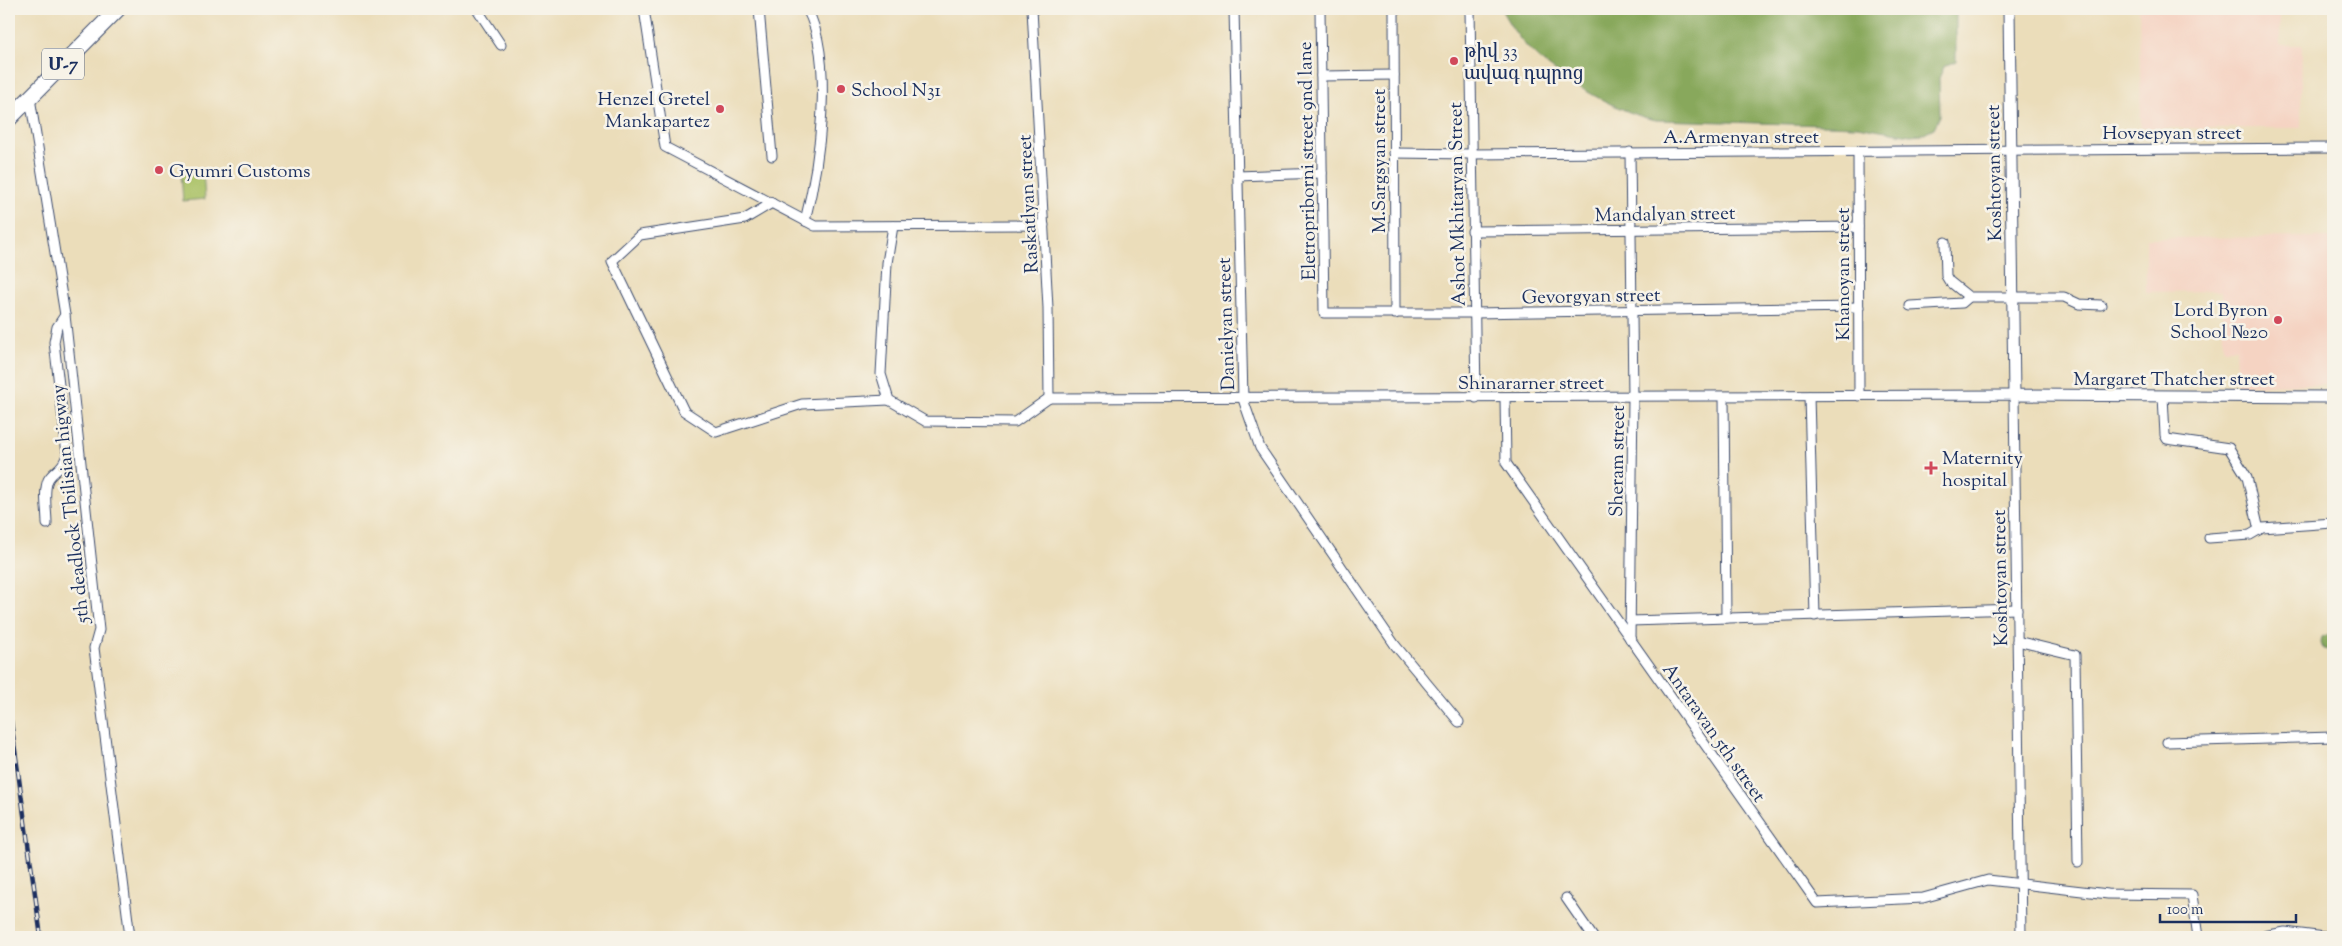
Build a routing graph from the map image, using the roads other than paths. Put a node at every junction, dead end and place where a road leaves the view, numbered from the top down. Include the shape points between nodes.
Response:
1 (118, 9) edge
2 (478, 9) edge
3 (644, 9) edge
4 (759, 9) edge
5 (807, 9) edge
6 (1032, 9) edge
7 (1234, 9) edge
8 (1320, 9) edge
9 (1394, 9) edge
10 (1470, 9) edge
11 (2009, 9) edge
12 (500, 45) dead end
13 (1394, 75) junction
14 (1321, 76) junction
15 (30, 98) junction
16 (9, 119) edge
17 (2333, 148) edge
18 (2010, 149) junction
19 (1630, 152) junction
20 (1858, 152) junction
21 (1394, 153) junction
22 (1471, 154) junction
23 (772, 156) dead end
24 (1322, 173) junction
25 (1238, 176) junction
26 (772, 204) junction
27 (805, 221) junction
28 (1044, 225) junction
29 (893, 226) junction
30 (1858, 227) junction
31 (1630, 229) junction
32 (1472, 231) junction
33 (1945, 242) dead end
34 (1970, 297) junction
35 (2012, 298) junction
36 (2101, 305) dead end
37 (1910, 306) dead end
38 (1859, 307) junction
39 (1630, 311) junction
40 (1324, 313) joint
41 (1474, 313) junction
42 (1395, 314) junction
43 (65, 315) junction
44 (2014, 395) junction
45 (1809, 396) junction
46 (1859, 396) junction
47 (2163, 396) junction
48 (1633, 397) junction
49 (1724, 397) junction
50 (2333, 397) edge
51 (1049, 398) junction
52 (1476, 398) junction
53 (1506, 398) junction
54 (1244, 399) junction
55 (889, 400) junction
56 (2333, 523) edge
57 (47, 524) dead end
58 (2259, 530) junction
59 (2209, 538) dead end
60 (2017, 609) junction
61 (1815, 616) junction
62 (1726, 618) junction
63 (1630, 621) junction
64 (1630, 639) junction
65 (2017, 641) junction
66 (1459, 722) dead end
67 (2333, 737) edge
68 (2167, 742) dead end
69 (2078, 862) dead end
70 (2020, 883) junction
71 (1566, 898) dead end
72 (130, 937) edge
73 (1593, 937) edge
74 (2021, 937) edge
75 (2198, 937) edge
76 (2259, 937) edge
77 (2324, 937) edge

1 - 15 highway, Մ-7
2 - 12 street
3 - 26 street via 665,147
4 - 23 street
5 - 27 street via 815,24 823,88 813,191
6 - 28 street, Raskatlyan street
7 - 25 street, Danielyan street
8 - 14 street, Eletropriborni street 9nd lane
9 - 13 street, M.Sargsyan street
10 - 22 street, Ashot Mkhitaryan Street
11 - 18 street, Koshtoyan street
13 - 14 street
13 - 21 street, M.Sargsyan street
14 - 24 street, Eletropriborni street 9nd lane
15 - 16 highway, Մ-7
15 - 43 street, 5th deadlock Tbilisian higway
17 - 18 street, Hovsepyan street
18 - 20 street, A.Armenyan street
18 - 35 street, Koshtoyan street
19 - 20 street, A.Armenyan street
19 - 22 street, A.Armenyan street
19 - 31 street, Sheram street
20 - 30 street, Khanoyan street
21 - 22 street, A.Armenyan street
21 - 42 street, M.Sargsyan street
22 - 32 street, Ashot Mkhitaryan Street
24 - 25 street
24 - 40 street, Eletropriborni street 9nd lane
25 - 54 street, Danielyan street
26 - 27 street
26 - 55 street via 745,219 640,235 612,261 684,411 716,432 802,404
27 - 29 street via 815,226
28 - 29 street
28 - 51 street, Raskatlyan street
29 - 55 street via 887,263 881,374
30 - 31 street, Mandalyan street
30 - 38 street, Khanoyan street
31 - 32 street, Mandalyan street
31 - 39 street, Sheram street
32 - 41 street, Ashot Mkhitaryan Street
33 - 34 street via 1946,276
34 - 35 street
34 - 37 street via 1962,303
35 - 36 street via 2064,297 2079,304
35 - 44 street, Koshtoyan street
38 - 39 street, Gevorgyan street
38 - 46 street, Khanoyan street
39 - 41 street, Gevorgyan street
39 - 48 street, Sheram street
40 - 42 street, Gevorgyan street
41 - 42 street, Gevorgyan street
41 - 52 street, Ashot Mkhitaryan Street
43 - 57 street via 57,327 54,342 66,454 64,463 47,483
43 - 72 street, 5th deadlock Tbilisian higway via 98,630 94,648
44 - 46 street, Shinararner street
44 - 47 street, Margaret Thatcher street
44 - 60 street, Koshtoyan street
45 - 46 street, Shinararner street
45 - 49 street, Shinararner street
45 - 61 street
47 - 50 street, Margaret Thatcher street
47 - 58 street via 2167,438 2229,448 2247,478
48 - 49 street, Shinararner street
48 - 53 street, Shinararner street
48 - 63 street, Sheram street
49 - 62 street
51 - 54 street, Shinararner street
51 - 55 street via 1015,422 925,421
52 - 53 street, Shinararner street
52 - 54 street, Shinararner street
53 - 64 street, Antaravan 5th street via 1506,463
54 - 66 street, Danielyan street via 1260,448 1395,646
56 - 58 street
58 - 59 street via 2250,535
60 - 61 street
60 - 65 street, Koshtoyan street
61 - 62 street
62 - 63 street
63 - 64 street, Sheram street
64 - 70 street, Antaravan 5th street via 1816,903 1923,898 1988,880
65 - 69 street via 2075,655
65 - 70 street, Koshtoyan street
67 - 68 street
70 - 74 street, Koshtoyan street
70 - 75 street via 2108,894 2192,895
71 - 73 street
76 - 77 street via 2285,932

